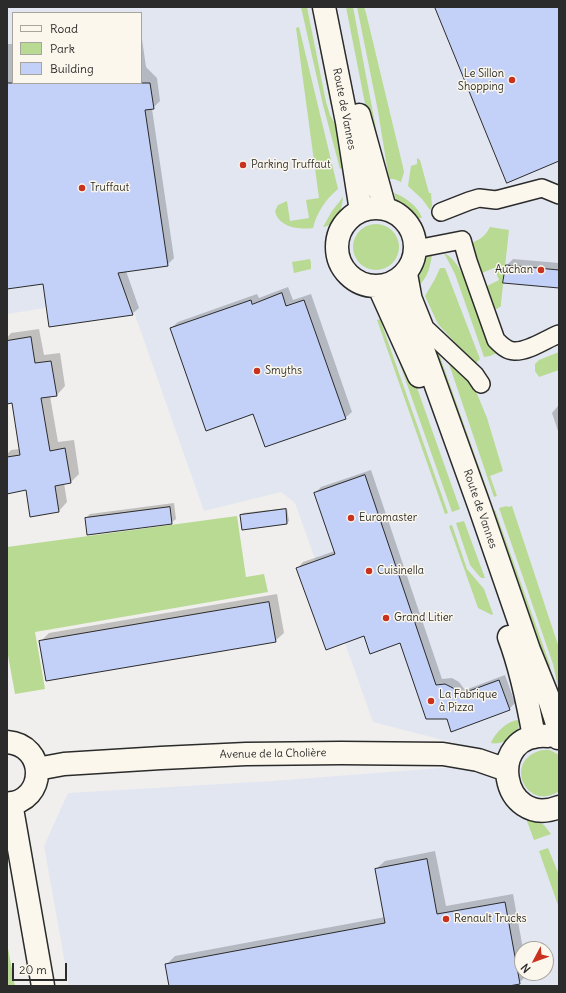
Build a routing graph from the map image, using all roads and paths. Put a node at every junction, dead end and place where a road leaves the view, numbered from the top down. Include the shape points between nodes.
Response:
1 (324, 7) edge
2 (340, 7) edge
3 (559, 196) edge
4 (385, 209) junction
5 (361, 211) junction
6 (441, 212) dead end
7 (416, 249) junction
8 (395, 279) junction
9 (559, 334) edge
10 (481, 384) dead end
11 (534, 737) junction
12 (558, 738) edge
13 (7, 742) edge
14 (37, 769) junction
15 (506, 770) junction
16 (9, 803) edge
17 (556, 814) edge
18 (43, 986) edge

1 - 5 main road, Route de Vannes via 348,122
2 - 4 main road, Route de Vannes via 360,120
3 - 6 street via 542,188 496,200 479,198
4 - 5 main road via 372,208
4 - 7 main road via 396,213 408,224 413,232
5 - 8 main road via 350,218 342,228 337,243 338,255 344,270 365,285
7 - 8 main road via 415,258
7 - 9 street via 462,240 496,340 504,348 514,352
8 - 10 street via 413,298 425,328 475,375
8 - 11 main road, Route de Vannes via 417,371 517,659
8 - 12 main road, Route de Vannes via 550,702 558,728
11 - 12 main road via 546,735
11 - 15 main road via 518,746 511,755
13 - 14 main road via 25,747 33,757
14 - 15 main road, Avenue de la Cholière via 64,764 177,757 349,753 443,754 478,760
14 - 16 main road via 37,779 31,791 22,799
15 - 17 main road via 509,786 519,800 526,806
16 - 18 main road

